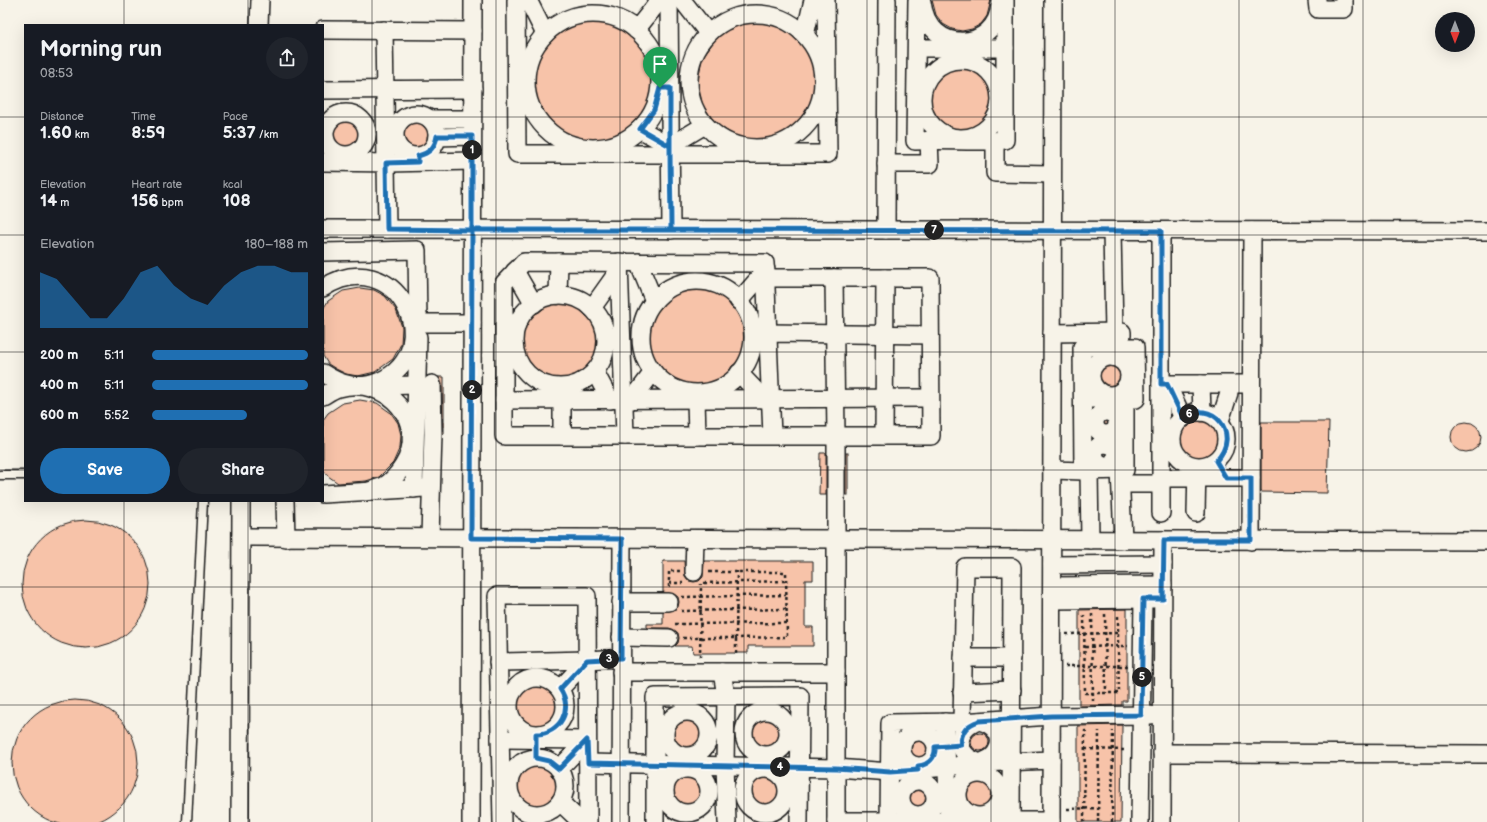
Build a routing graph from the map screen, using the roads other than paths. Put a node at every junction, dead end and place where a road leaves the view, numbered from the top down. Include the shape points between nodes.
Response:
1 (260, 0) edge
2 (473, 0) edge
3 (516, 0) edge
4 (528, 0) edge
5 (660, 0) edge
6 (669, 0) edge
7 (682, 0) edge
8 (813, 0) edge
9 (826, 0) edge
10 (887, 0) edge
11 (917, 0) edge
12 (922, 0) edge
13 (1001, 0) edge
14 (1005, 0) edge
15 (1053, 0) edge
16 (1317, 0) edge
17 (1335, 3) edge
18 (593, 7) edge
19 (757, 7) edge
20 (259, 24) edge
21 (324, 30) edge
22 (384, 30) junction
23 (636, 30) junction
24 (934, 30) junction
25 (473, 31) junction
26 (987, 32) junction
27 (708, 33) junction
28 (545, 34) junction
29 (804, 35) junction
30 (918, 46) junction
31 (963, 49) junction
32 (1003, 50) junction
33 (937, 67) junction
34 (993, 76) junction
35 (688, 87) junction
36 (521, 88) junction
37 (665, 88) junction
38 (417, 89) junction
39 (473, 89) junction
40 (324, 90) edge
41 (346, 90) junction
42 (384, 90) junction
43 (919, 100) junction
44 (1003, 104) junction
45 (339, 114) edge
46 (385, 114) junction
47 (419, 116) junction
48 (472, 119) junction
49 (992, 122) junction
50 (705, 125) junction
51 (542, 126) junction
52 (640, 129) junction
53 (804, 129) junction
54 (437, 136) junction
55 (472, 136) junction
56 (517, 136) junction
57 (930, 137) junction
58 (393, 140) junction
59 (964, 140) junction
60 (998, 140) junction
61 (364, 142) junction
62 (670, 150) junction
63 (593, 151) junction
64 (756, 151) junction
65 (331, 152) edge
66 (812, 154) junction
67 (418, 159) junction
68 (472, 161) junction
69 (384, 163) junction
70 (886, 164) junction
71 (1052, 174) junction
72 (324, 229) edge
73 (387, 229) junction
74 (472, 230) junction
75 (671, 230) junction
76 (886, 230) junction
77 (1052, 231) junction
78 (1112, 231) junction
79 (1161, 231) junction
80 (1252, 231) junction
81 (1487, 231) edge
82 (359, 251) junction
83 (324, 252) edge
84 (417, 262) junction
85 (559, 262) junction
86 (638, 262) junction
87 (703, 263) junction
88 (619, 266) junction
89 (515, 271) junction
90 (766, 274) junction
91 (359, 276) junction
92 (834, 278) junction
93 (885, 278) junction
94 (703, 282) junction
95 (324, 287) edge
96 (558, 295) junction
97 (401, 298) junction
98 (654, 301) junction
99 (739, 301) junction
100 (534, 304) junction
101 (592, 308) junction
102 (418, 323) junction
103 (472, 323) junction
104 (1052, 333) junction
105 (760, 334) junction
106 (834, 334) junction
107 (885, 335) junction
108 (930, 335) junction
109 (641, 336) junction
110 (614, 338) junction
111 (509, 343) junction
112 (399, 367) junction
113 (595, 372) junction
114 (653, 372) junction
115 (527, 373) junction
116 (739, 373) junction
117 (324, 374) edge
118 (1164, 384) junction
119 (1201, 384) junction
120 (1251, 384) junction
121 (419, 385) junction
122 (355, 386) junction
123 (324, 387) edge
124 (562, 393) junction
125 (1230, 393) dead end
126 (324, 395) edge
127 (884, 398) junction
128 (930, 398) junction
129 (696, 399) junction
130 (768, 399) junction
131 (835, 399) junction
132 (509, 400) junction
133 (622, 400) junction
134 (402, 408) junction
135 (1202, 412) junction
136 (1107, 416) junction
137 (1183, 418) junction
138 (1220, 421) junction
139 (562, 436) junction
140 (625, 436) junction
141 (697, 436) junction
142 (772, 436) junction
143 (836, 436) junction
144 (884, 436) junction
145 (1167, 438) junction
146 (1180, 459) junction
147 (1216, 461) junction
148 (1052, 470) junction
149 (1196, 472) junction
150 (398, 474) junction
151 (0, 475) edge
152 (24, 475) edge
153 (1161, 478) junction
154 (1226, 478) junction
155 (1251, 478) junction
156 (324, 482) edge
157 (420, 487) junction
158 (349, 492) junction
159 (366, 492) junction
160 (324, 494) edge
161 (203, 502) edge
162 (241, 502) edge
163 (285, 502) edge
164 (1161, 513) dead end
165 (1196, 513) dead end
166 (241, 537) junction
167 (430, 537) junction
168 (286, 538) junction
169 (471, 538) junction
170 (622, 539) junction
171 (694, 539) junction
172 (836, 539) junction
173 (1052, 540) junction
174 (1089, 540) junction
175 (1127, 540) junction
176 (1164, 540) junction
177 (1251, 540) junction
178 (1487, 541) edge
179 (1131, 564) junction
180 (1164, 564) junction
181 (1052, 565) junction
182 (1075, 565) junction
183 (1104, 565) junction
184 (689, 577) road end
185 (1163, 592) junction
186 (1052, 593) junction
187 (1075, 593) junction
188 (1135, 595) junction
189 (669, 599) road end
190 (621, 602) junction
191 (1107, 602) junction
192 (621, 637) junction
193 (669, 638) road end
194 (963, 658) junction
195 (1012, 658) junction
196 (587, 660) junction
197 (498, 662) junction
198 (621, 665) junction
199 (539, 670) junction
200 (729, 672) junction
201 (836, 672) junction
202 (514, 689) junction
203 (560, 689) junction
204 (1012, 690) junction
205 (962, 692) junction
206 (725, 696) junction
207 (796, 696) junction
208 (659, 697) junction
209 (587, 708) junction
210 (771, 708) junction
211 (687, 711) junction
212 (508, 713) junction
213 (565, 713) junction
214 (1162, 714) junction
215 (1141, 715) junction
216 (1051, 716) junction
217 (749, 718) junction
218 (536, 737) junction
219 (500, 739) junction
220 (664, 739) junction
221 (712, 739) junction
222 (790, 739) junction
223 (587, 740) junction
224 (746, 740) junction
225 (1005, 743) junction
226 (1162, 753) junction
227 (1487, 754) edge
228 (536, 758) junction
229 (1051, 760) junction
230 (588, 763) junction
231 (621, 763) junction
232 (765, 764) junction
233 (518, 765) junction
234 (674, 765) junction
235 (725, 765) junction
236 (798, 767) junction
237 (836, 768) junction
238 (559, 769) junction
239 (702, 775) junction
240 (929, 776) edge
241 (505, 786) junction
242 (565, 786) junction
243 (588, 786) junction
244 (788, 792) junction
245 (741, 793) junction
246 (664, 798) junction
247 (997, 800) edge
248 (560, 802) junction
249 (518, 807) junction
250 (697, 809) edge
251 (1051, 817) edge
252 (536, 818) edge
253 (765, 818) edge
254 (187, 822) edge
255 (240, 822) edge
256 (471, 822) edge
257 (502, 822) edge
258 (506, 822) edge
259 (582, 822) edge
260 (588, 822) edge
261 (621, 822) edge
262 (655, 822) edge
263 (660, 822) edge
264 (726, 822) edge
265 (731, 822) edge
266 (797, 822) edge
267 (836, 822) edge
268 (948, 822) edge
269 (1140, 822) edge
270 (1162, 822) edge

1 - 20 street
2 - 25 street
3 - 36 street
4 - 28 street
5 - 23 street
6 - 37 street
7 - 27 street
8 - 29 street
9 - 66 street via 828,154
10 - 70 street
11 - 30 street
12 - 24 street via 924,13
13 - 26 street via 1000,12
14 - 32 street
15 - 71 street
16 - 17 street via 1318,9
18 - 23 street
18 - 28 street via 588,14 565,20
19 - 27 street via 751,13 728,19
19 - 29 street via 795,26
21 - 22 street
22 - 25 street
22 - 42 street
23 - 37 street via 649,43
24 - 30 street
24 - 31 street
25 - 39 street
26 - 31 street
26 - 32 street
27 - 35 street via 697,47 690,66
28 - 36 street via 534,47
29 - 53 street via 812,42 821,64 823,87 817,110
30 - 31 street
30 - 33 street
30 - 43 street
31 - 32 street
31 - 33 street
31 - 34 street via 974,61 986,67
32 - 34 street
32 - 44 street
33 - 43 street via 929,76
34 - 44 street
35 - 37 street
35 - 50 street via 694,107
36 - 51 street
36 - 56 street
37 - 52 street via 654,110
37 - 62 street
38 - 39 street
38 - 42 street
38 - 47 street
39 - 48 street
40 - 41 street
41 - 42 street
41 - 45 street
42 - 46 street
43 - 57 street via 930,123
43 - 57 street via 914,141
44 - 49 street
44 - 60 street via 1005,140
45 - 46 street
45 - 61 street via 358,117 363,122 366,128
45 - 65 street via 328,123 326,129
46 - 47 street
46 - 58 street
47 - 48 street
47 - 54 street via 434,125
47 - 58 street via 404,118 399,123
48 - 55 street
49 - 59 street via 977,135
49 - 60 street
50 - 62 street
50 - 64 street via 721,138
51 - 56 street
51 - 63 street via 558,139
52 - 62 street
52 - 63 street via 621,142
53 - 64 street via 784,142
53 - 66 street
54 - 55 street
54 - 67 street via 435,145
55 - 68 street
56 - 63 street via 517,154
57 - 59 street
57 - 70 street via 930,164
58 - 61 street
58 - 67 street via 405,152
58 - 69 street
59 - 60 street
60 - 71 street via 996,173
61 - 65 street via 351,155
61 - 69 street
62 - 63 street
62 - 64 street
62 - 75 street
64 - 66 street
65 - 69 street
67 - 68 street
67 - 69 street
68 - 74 street
69 - 73 street
70 - 76 street
71 - 77 street
72 - 73 street
73 - 74 street
74 - 75 street
74 - 103 street
75 - 76 street
76 - 77 street
77 - 78 street
77 - 104 street
78 - 79 street
78 - 136 street
79 - 80 street
79 - 118 street
80 - 81 street
80 - 120 street
82 - 83 street
82 - 84 street via 417,250
82 - 91 street
84 - 97 street
84 - 102 street
85 - 88 street
85 - 89 street via 524,262
85 - 96 street
86 - 87 street
86 - 88 street
86 - 98 street
87 - 90 street via 765,263
87 - 94 street
88 - 101 street
88 - 110 street
89 - 100 street
89 - 111 street via 504,283
90 - 92 street
90 - 99 street
90 - 105 street
91 - 95 street via 340,279
91 - 97 street via 378,280 392,288
92 - 93 street
92 - 106 street
93 - 107 street
93 - 108 street via 930,278
94 - 98 street via 687,282 669,288
94 - 99 street via 723,287
96 - 100 street via 541,299
96 - 101 street via 571,296 586,302
97 - 112 street via 411,317 413,334 409,350
98 - 109 street via 644,317
99 - 105 street via 747,312 752,329
100 - 111 street via 520,318
101 - 110 street
102 - 103 street
102 - 121 street
103 - 169 street
104 - 136 street
104 - 148 street
105 - 106 street
105 - 116 street
105 - 130 street
106 - 107 street
106 - 131 street
107 - 108 street
107 - 127 street
108 - 128 street
109 - 110 street
109 - 114 street via 644,355
110 - 113 street via 607,343 603,358
110 - 133 street
111 - 115 street
111 - 132 street
112 - 121 street
112 - 122 street via 378,382
113 - 124 street via 582,381 567,386
113 - 133 street
114 - 116 street via 667,384 685,392 704,392 721,387
114 - 133 street
115 - 124 street
115 - 132 street
116 - 130 street
117 - 122 street via 335,381
118 - 119 street
118 - 137 street
118 - 145 street
119 - 120 street
119 - 135 street
120 - 155 street
121 - 122 street
121 - 134 street
121 - 157 street
121 - 157 street via 433,434
122 - 123 street
122 - 126 street via 338,388
122 - 134 street via 374,387
124 - 132 street
124 - 133 street
124 - 139 street
125 - 138 street
127 - 128 street
127 - 131 street
127 - 144 street
128 - 144 street via 931,436
129 - 130 street
129 - 133 street
129 - 141 street
130 - 131 street
130 - 142 street
131 - 143 street
132 - 139 street via 504,436
133 - 140 street
134 - 150 street via 409,424 411,442 407,459
135 - 137 street via 1195,412
135 - 138 street via 1213,415
136 - 136 street via 1082,347 1084,347
136 - 148 street
136 - 153 street
136 - 174 street
136 - 175 street
137 - 145 street
138 - 147 street via 1228,440 1222,455
139 - 140 street
140 - 141 street
141 - 142 street
142 - 143 street
143 - 144 street
143 - 172 street
145 - 146 street
145 - 153 street
146 - 149 street
146 - 153 street
147 - 149 street
147 - 154 street
148 - 173 street
149 - 153 street
149 - 154 street
149 - 165 street
150 - 157 street
150 - 159 street via 384,486
151 - 152 lane
153 - 164 street
154 - 155 street
155 - 177 street
156 - 158 street
157 - 159 street
157 - 167 street
158 - 159 street
158 - 160 street
161 - 254 lane
162 - 166 street
163 - 168 street
166 - 168 street
166 - 255 street
167 - 168 street
167 - 169 street
169 - 170 street
169 - 256 street
170 - 171 street
170 - 190 street
171 - 172 street
171 - 184 street
172 - 173 street
172 - 201 street
173 - 174 street
173 - 181 street
174 - 175 street
174 - 182 street
174 - 183 street
175 - 176 street
175 - 179 street
176 - 177 street
176 - 180 street
177 - 178 street
179 - 180 street
179 - 183 street
179 - 188 street
180 - 185 street
181 - 182 street
181 - 186 street
182 - 183 street
182 - 187 street
183 - 191 street
185 - 188 street
185 - 214 street
186 - 187 street
186 - 216 street
187 - 191 street
188 - 191 street
188 - 215 street via 1142,646
189 - 190 street
190 - 192 street
192 - 193 street
192 - 198 street
194 - 195 street
194 - 195 street via 965,567 1012,567
194 - 205 street
195 - 204 street
196 - 197 street via 587,596 497,596
196 - 198 street
196 - 199 street
196 - 203 street
196 - 209 street
197 - 199 street
197 - 202 street
197 - 212 street
198 - 200 street
198 - 231 street
199 - 202 street
199 - 203 street
200 - 201 street
200 - 206 street
201 - 237 street
202 - 212 street
203 - 213 street via 565,700
204 - 205 street
204 - 225 street
205 - 240 street
206 - 210 street
206 - 211 street
206 - 211 street
206 - 217 street
206 - 221 street
207 - 210 street
207 - 210 street
207 - 222 street via 800,696
208 - 211 street
208 - 211 street
208 - 220 street via 655,697
209 - 213 street
209 - 223 street
210 - 217 street
210 - 222 street via 787,724
211 - 220 street via 666,727
211 - 221 street via 706,723
212 - 218 street via 524,731
212 - 219 street
213 - 218 street via 551,731
213 - 223 street
214 - 215 street
214 - 226 street
215 - 216 street
215 - 269 street
216 - 225 street
216 - 229 street
217 - 224 street via 745,724
218 - 219 street
218 - 223 street
218 - 228 street
219 - 233 street
219 - 241 street
220 - 234 street
221 - 224 street
221 - 234 street via 697,753
221 - 235 street
221 - 235 street
222 - 232 street
222 - 236 street
223 - 230 street
223 - 238 street
224 - 232 street
224 - 235 street
225 - 229 street
225 - 240 street via 979,721
225 - 247 street
225 - 247 street via 992,757
226 - 227 street
226 - 270 street
228 - 233 street
228 - 238 street via 549,761
229 - 251 street
230 - 231 street
230 - 243 street
231 - 234 street
231 - 261 street
232 - 235 street
232 - 236 street
232 - 244 street via 775,772
232 - 245 street via 760,770 753,772
233 - 241 street
234 - 235 street
234 - 239 street
234 - 246 street
235 - 239 street
235 - 245 street
235 - 245 street
236 - 237 street
236 - 244 street
237 - 240 street
237 - 267 street
238 - 242 street
239 - 250 street via 708,783
240 - 240 street via 892,723 890,723
240 - 247 street
240 - 247 street
240 - 247 street
240 - 267 street
240 - 268 street
240 - 268 street
240 - 268 street
241 - 249 street
241 - 257 street
242 - 243 street
242 - 248 street
243 - 260 street
244 - 253 street via 778,809
244 - 266 street
245 - 250 street
245 - 253 street
245 - 264 street
245 - 265 street
246 - 250 street via 681,812
246 - 262 street
246 - 263 street
247 - 251 street
248 - 252 street
248 - 259 street
249 - 252 street
249 - 258 street
250 - 264 street

